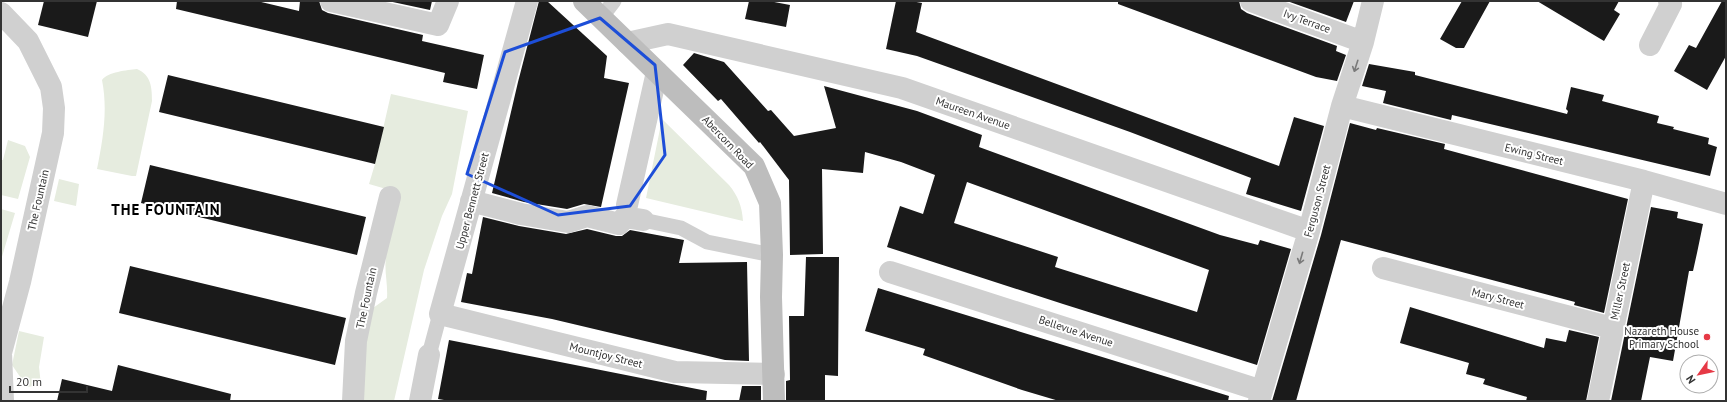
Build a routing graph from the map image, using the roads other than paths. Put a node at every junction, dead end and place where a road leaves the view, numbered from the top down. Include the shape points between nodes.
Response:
1 (331, 1) edge
2 (448, 1) edge
3 (527, 1) edge
4 (584, 1) edge
5 (614, 1) edge
6 (1250, 1) edge
7 (1373, 1) edge
8 (1669, 1) edge
9 (1, 14) edge
10 (601, 18) junction
11 (1363, 42) junction
12 (627, 43) junction
13 (1650, 45) dead end
14 (657, 72) junction
15 (1342, 106) junction
16 (1644, 181) junction
17 (390, 197) dead end
18 (471, 201) junction
19 (1726, 204) edge
20 (623, 215) junction
21 (643, 220) joint
22 (1309, 231) junction
23 (772, 255) junction
24 (1383, 268) dead end
25 (890, 272) dead end
26 (440, 314) junction
27 (1612, 328) junction
28 (1, 353) edge
29 (429, 355) joint
30 (774, 374) junction
31 (1261, 396) edge
32 (3, 401) edge
33 (353, 401) edge
34 (420, 401) edge
35 (774, 401) edge
36 (1598, 401) edge

1 - 2 street via 438,25
3 - 18 street, Upper Bennett Street
4 - 10 main road, Abercorn Road
5 - 10 lane
6 - 11 street, Ivy Terrace
7 - 11 street, Ferguson Street
8 - 13 street via 1671,4
9 - 28 street, The Fountain via 28,41 51,87 54,108 53,133 20,282
10 - 12 main road, Abercorn Road
11 -> 15 street, Ferguson Street
12 - 14 main road, Abercorn Road
12 - 22 street, Maureen Avenue via 668,34 902,88
14 - 20 street
14 - 23 main road, Abercorn Road via 754,166 770,203
15 - 16 street, Ewing Street
15 - 22 street, Ferguson Street
16 - 19 street, Ewing Street
16 - 27 street, Miller Street
17 - 33 street, The Fountain via 356,341
18 - 20 street via 521,214 568,222 587,216
18 - 26 street, Upper Bennett Street
20 - 21 street
21 - 23 lane via 681,228 707,242
22 -> 31 street, Ferguson Street
23 - 30 main road, Abercorn Road
24 - 27 street, Mary Street
25 - 31 street, Bellevue Avenue
26 - 29 lane, Upper Bennett Street
26 - 30 street, Mountjoy Street via 675,372
27 - 36 street, Miller Street
28 - 32 street, The Fountain
29 - 34 street, Upper Bennett Street
30 - 35 main road, Abercorn Road

